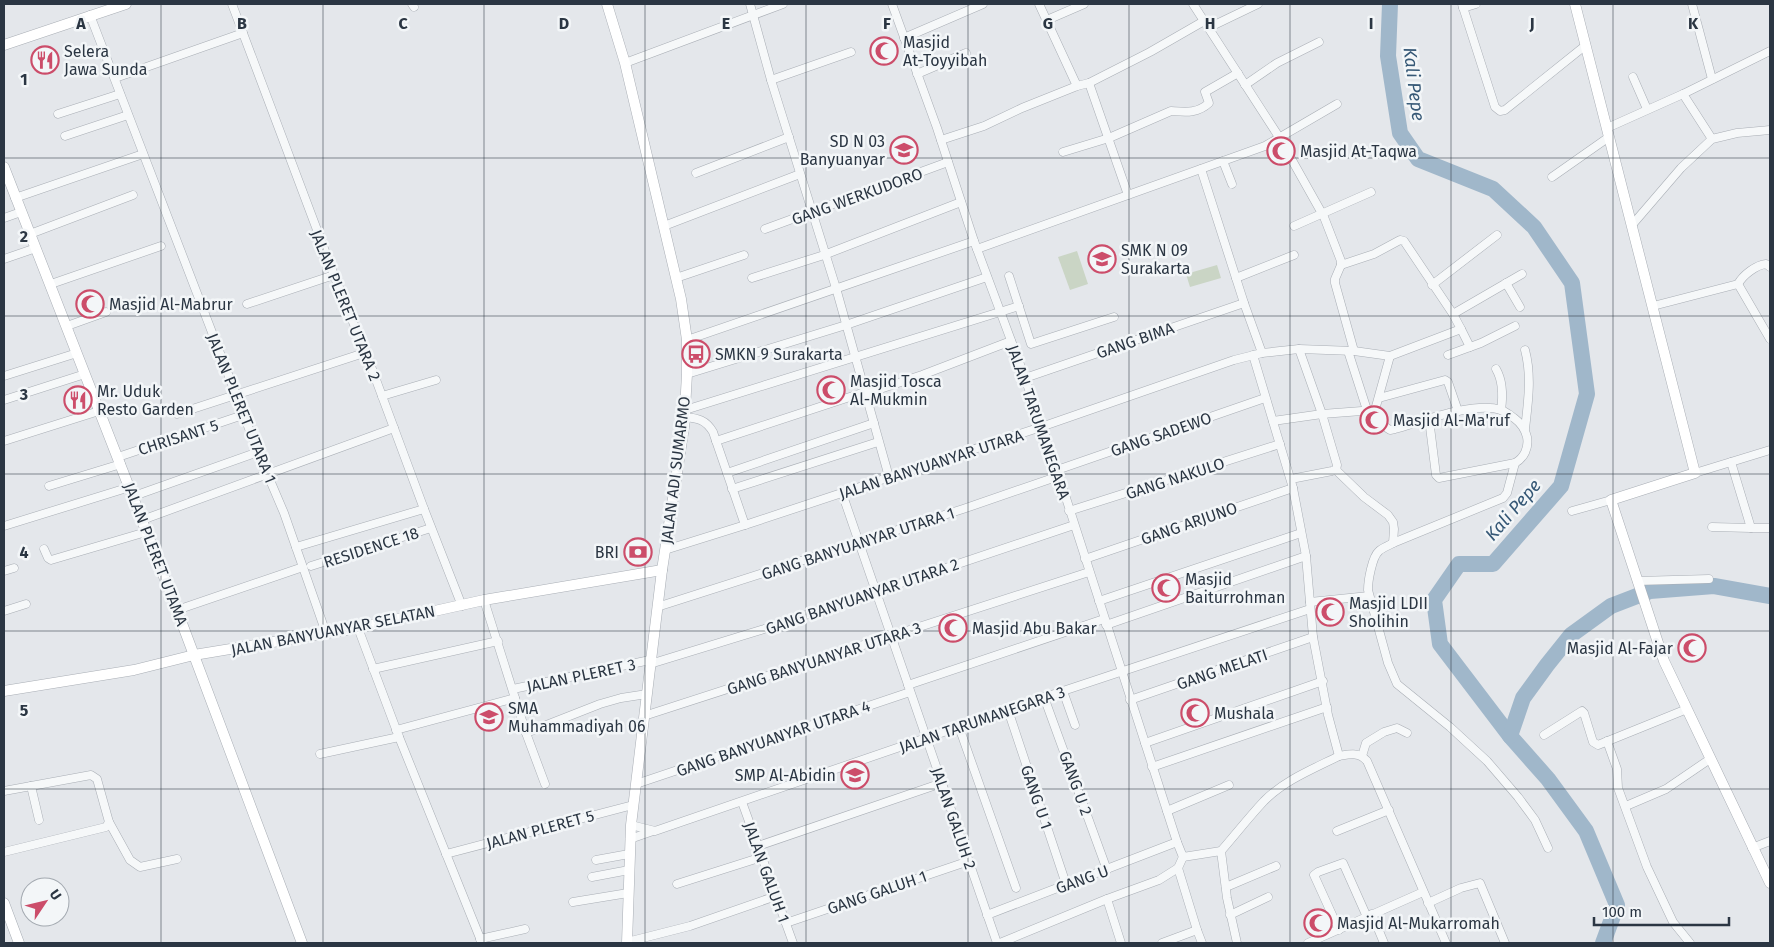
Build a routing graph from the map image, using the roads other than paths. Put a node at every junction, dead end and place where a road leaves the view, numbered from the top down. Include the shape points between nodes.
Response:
1 (126, 4) edge
2 (232, 4) edge
3 (607, 4) edge
4 (750, 4) edge
5 (782, 4) edge
6 (892, 4) edge
7 (983, 4) edge
8 (1040, 4) edge
9 (1084, 4) edge
10 (1194, 4) edge
11 (1258, 4) edge
12 (1476, 4) edge
13 (1575, 4) edge
14 (1692, 4) edge
15 (1463, 6) edge
16 (753, 15) junction
17 (90, 16) junction
18 (1047, 20) junction
19 (1206, 25) junction
20 (243, 33) junction
21 (904, 38) junction
22 (1319, 42) dead end
23 (4, 45) edge
24 (1586, 45) junction
25 (1770, 51) edge
26 (851, 52) dead end
27 (966, 53) dead end
28 (625, 63) junction
29 (1238, 73) junction
30 (917, 74) junction
31 (118, 76) dead end
32 (1634, 76) dead end
33 (1712, 79) junction
34 (771, 80) junction
35 (1089, 83) junction
36 (1245, 85) junction
37 (1077, 86) junction
38 (120, 94) junction
39 (1683, 94) junction
40 (1337, 104) dead end
41 (1647, 109) junction
42 (58, 114) dead end
43 (128, 115) junction
44 (1770, 130) edge
45 (1608, 132) junction
46 (65, 136) dead end
47 (789, 137) junction
48 (1280, 137) junction
49 (1109, 138) junction
50 (1712, 139) junction
51 (941, 140) junction
52 (1063, 152) dead end
53 (143, 154) junction
54 (1223, 161) junction
55 (948, 162) junction
56 (1201, 170) junction
57 (5, 172) edge
58 (696, 173) dead end
59 (800, 174) junction
60 (1552, 177) dead end
61 (1232, 184) dead end
62 (1371, 192) dead end
63 (133, 195) dead end
64 (1128, 195) junction
65 (15, 198) junction
66 (961, 202) junction
67 (21, 212) junction
68 (811, 213) junction
69 (1322, 214) junction
70 (4, 218) edge
71 (1632, 225) junction
72 (664, 226) junction
73 (1294, 226) dead end
74 (765, 229) dead end
75 (30, 234) junction
76 (1497, 235) dead end
77 (976, 245) junction
78 (161, 246) dead end
79 (36, 248) junction
80 (744, 255) dead end
81 (824, 255) junction
82 (1294, 255) dead end
83 (4, 259) edge
84 (1341, 265) junction
85 (1770, 267) edge
86 (1522, 274) dead end
87 (334, 275) junction
88 (1009, 276) dead end
89 (987, 277) junction
90 (676, 278) junction
91 (752, 278) dead end
92 (1236, 278) junction
93 (51, 284) junction
94 (1506, 284) junction
95 (1738, 284) junction
96 (1432, 285) junction
97 (836, 288) junction
98 (1244, 303) junction
99 (247, 304) dead end
100 (1019, 306) junction
101 (1653, 306) junction
102 (1520, 307) dead end
103 (106, 312) dead end
104 (1000, 312) junction
105 (1453, 314) junction
106 (1114, 316) dead end
107 (846, 325) junction
108 (67, 326) junction
109 (1516, 326) dead end
110 (1461, 329) junction
111 (1770, 339) edge
112 (687, 340) junction
113 (1010, 341) junction
114 (1470, 347) junction
115 (1299, 349) junction
116 (1525, 350) dead end
117 (1351, 351) junction
118 (364, 352) junction
119 (77, 353) junction
120 (1262, 354) junction
121 (1253, 355) junction
122 (1448, 355) dead end
123 (1390, 356) junction
124 (855, 357) junction
125 (1496, 369) dead end
126 (85, 374) junction
127 (687, 374) junction
128 (4, 376) edge
129 (1025, 378) junction
130 (436, 380) dead end
131 (865, 393) junction
132 (237, 395) junction
133 (382, 396) junction
134 (1265, 398) junction
135 (1379, 398) junction
136 (4, 400) edge
137 (1367, 410) junction
138 (1375, 410) junction
139 (1501, 410) junction
140 (99, 411) junction
141 (1458, 411) junction
142 (177, 414) dead end
143 (685, 414) junction
144 (1322, 414) junction
145 (238, 417) dead end
146 (1429, 419) junction
147 (1273, 421) junction
148 (874, 423) junction
149 (1041, 427) junction
150 (394, 428) junction
151 (1525, 429) junction
152 (4, 441) edge
153 (716, 441) junction
154 (878, 442) junction
155 (1280, 444) junction
156 (1770, 450) edge
157 (258, 452) junction
158 (120, 460) junction
159 (1731, 462) junction
160 (1515, 464) junction
161 (1336, 470) junction
162 (726, 473) junction
163 (1058, 473) junction
164 (267, 474) junction
165 (1695, 474) junction
166 (889, 478) junction
167 (1291, 479) junction
168 (49, 486) dead end
169 (1293, 488) junction
170 (732, 489) junction
171 (132, 492) junction
172 (842, 493) junction
173 (1611, 500) junction
174 (424, 509) junction
175 (1070, 511) junction
176 (1572, 511) dead end
177 (142, 520) junction
178 (746, 525) junction
179 (1074, 525) junction
180 (4, 526) edge
181 (1712, 527) dead end
182 (431, 528) junction
183 (1750, 528) junction
184 (1770, 528) edge
185 (146, 532) junction
186 (1301, 533) junction
187 (1395, 542) junction
188 (860, 543) junction
189 (296, 547) junction
190 (44, 549) dead end
191 (665, 550) junction
192 (1306, 556) junction
193 (1085, 559) junction
194 (307, 566) junction
195 (14, 568) dead end
196 (662, 570) junction
197 (4, 571) edge
198 (1089, 572) junction
199 (1709, 579) dead end
200 (1638, 582) junction
201 (876, 592) junction
202 (1369, 596) junction
203 (484, 600) junction
204 (1099, 601) junction
205 (26, 604) dead end
206 (462, 606) junction
207 (1310, 606) junction
208 (657, 607) junction
209 (177, 610) junction
210 (4, 611) edge
211 (1105, 622) junction
212 (358, 628) junction
213 (326, 633) junction
214 (891, 636) junction
215 (1314, 637) junction
216 (498, 641) junction
217 (194, 656) junction
218 (650, 662) junction
219 (373, 669) junction
220 (1121, 672) junction
221 (1323, 682) junction
222 (909, 688) junction
223 (4, 691) edge
224 (1063, 691) junction
225 (514, 693) junction
226 (647, 694) junction
227 (1044, 697) junction
228 (1130, 700) junction
229 (1327, 707) junction
230 (1687, 709) junction
231 (1008, 710) junction
232 (644, 716) junction
233 (1075, 725) dead end
234 (959, 727) junction
235 (526, 733) junction
236 (1407, 733) dead end
237 (398, 734) junction
238 (1544, 735) dead end
239 (926, 738) junction
240 (1607, 741) junction
241 (1145, 743) junction
242 (320, 754) dead end
243 (1339, 756) junction
244 (1362, 756) junction
245 (1710, 759) junction
246 (1152, 767) junction
247 (942, 783) junction
248 (545, 784) dead end
249 (636, 784) junction
250 (1229, 785) dead end
251 (31, 786) junction
252 (4, 791) edge
253 (742, 802) junction
254 (634, 805) junction
255 (1626, 806) junction
256 (1389, 810) junction
257 (1167, 811) junction
258 (39, 820) dead end
259 (109, 822) junction
260 (631, 825) junction
261 (655, 831) junction
262 (1337, 831) dead end
263 (630, 839) junction
264 (1770, 841) edge
265 (1177, 842) junction
266 (758, 846) junction
267 (1548, 848) dead end
268 (1752, 848) junction
269 (1221, 851) junction
270 (4, 852) edge
271 (446, 854) junction
272 (629, 854) junction
273 (762, 857) junction
274 (1183, 857) junction
275 (177, 859) dead end
276 (596, 860) dead end
277 (969, 861) junction
278 (1276, 866) dead end
279 (1178, 868) junction
280 (629, 870) junction
281 (1107, 870) junction
282 (592, 877) dead end
283 (1770, 883) edge
284 (677, 884) dead end
285 (1066, 884) junction
286 (1226, 887) junction
287 (1016, 888) dead end
288 (1423, 892) junction
289 (628, 893) junction
290 (776, 896) junction
291 (1268, 897) dead end
292 (1107, 899) junction
293 (4, 902) edge
294 (573, 902) dead end
295 (1428, 903) junction
296 (987, 915) junction
297 (1230, 915) junction
298 (1370, 916) junction
299 (786, 923) junction
300 (525, 928) dead end
301 (1197, 930) junction
302 (1339, 930) junction
303 (481, 941) edge
304 (19, 943) edge
305 (302, 943) edge
306 (627, 943) edge
307 (792, 943) edge
308 (998, 943) edge
309 (1122, 943) edge
310 (1162, 943) edge
311 (1202, 943) edge
312 (1237, 943) edge
313 (1308, 943) edge
314 (1384, 943) edge
315 (1446, 943) edge
316 (1503, 943) edge
317 (1690, 943) edge

1 - 17 street
2 - 20 street, JALAN PLERET UTARA 2
3 - 28 street, JALAN ADI SUMARMO
4 - 16 street
5 - 16 street
6 - 21 street, JALAN TARUMANEGARA
7 - 21 street
8 - 18 street
9 - 18 street
10 - 19 street
11 - 19 street
12 - 15 street
13 - 24 street
14 - 33 street
15 - 24 street via 1495,107 1500,111
16 - 28 street
16 - 34 street
17 - 23 street
17 - 38 street, JALAN PLERET UTARA 1
18 - 37 street
19 - 29 street
19 - 35 street
20 - 31 street
20 - 87 street, JALAN PLERET UTARA 2
21 - 30 street, JALAN TARUMANEGARA
22 - 36 street via 1277,63
24 - 45 street
25 - 33 street
26 - 34 street
27 - 30 street
28 - 72 street, JALAN ADI SUMARMO
29 - 36 street
29 - 49 street via 1205,92 1208,104 1197,111 1171,112
30 - 51 street, JALAN TARUMANEGARA
32 - 41 street
33 - 39 street
34 - 47 street
35 - 37 street
35 - 49 street
36 - 48 street
37 - 51 street via 984,126
38 - 42 street
38 - 43 street, JALAN PLERET UTARA 1
39 - 41 street
39 - 50 street
40 - 48 street
41 - 45 street
43 - 46 street
43 - 53 street, JALAN PLERET UTARA 1
44 - 50 street
45 - 60 street
45 - 71 street
47 - 58 street
47 - 59 street
48 - 54 street
48 - 69 street
49 - 52 street
49 - 64 street
50 - 71 street via 1681,168
51 - 55 street, JALAN TARUMANEGARA
53 - 65 street
53 - 132 street, JALAN PLERET UTARA 1
54 - 56 street
54 - 61 street
55 - 66 street, JALAN TARUMANEGARA
55 - 68 street, GANG WERKUDORO
56 - 64 street
56 - 92 street
57 - 65 street, JALAN PLERET UTAMA
59 - 68 street
59 - 72 street
62 - 69 street
63 - 75 street
64 - 77 street
65 - 67 street, JALAN PLERET UTAMA
66 - 77 street, JALAN TARUMANEGARA
66 - 81 street
67 - 70 street
67 - 75 street, JALAN PLERET UTAMA
68 - 74 street, GANG WERKUDORO
68 - 81 street
69 - 73 street
69 - 84 street
71 - 101 street
72 - 90 street, JALAN ADI SUMARMO
75 - 79 street, JALAN PLERET UTAMA
76 - 96 street
77 - 89 street, JALAN TARUMANEGARA
77 - 97 street
78 - 93 street
79 - 83 street
79 - 93 street, JALAN PLERET UTAMA
80 - 90 street
81 - 91 street
81 - 97 street
82 - 92 street
84 - 96 street via 1374,254 1400,240 1404,241
84 - 117 street via 1335,283
85 - 95 street via 1763,263 1744,275
86 - 94 street
87 - 99 street
87 - 118 street, JALAN PLERET UTARA 2
88 - 100 street
89 - 104 street, JALAN TARUMANEGARA
89 - 107 street
90 - 112 street, JALAN ADI SUMARMO
92 - 98 street
93 - 108 street, JALAN PLERET UTAMA
94 - 102 street
94 - 105 street
95 - 101 street
95 - 111 street
96 - 105 street
97 - 107 street
97 - 112 street
98 - 120 street
98 - 129 street, GANG BIMA
100 - 104 street
100 - 106 street via 1031,344
101 - 165 street
103 - 108 street
104 - 113 street, JALAN TARUMANEGARA
104 - 124 street
105 - 110 street
107 - 124 street
107 - 127 street
108 - 119 street, JALAN PLERET UTAMA
109 - 114 street
110 - 114 street
110 - 123 street
112 - 127 street, JALAN ADI SUMARMO
113 - 129 street, JALAN TARUMANEGARA
113 - 131 street
114 - 122 street
115 - 117 street, JALAN BANYUANYAR UTARA
115 - 120 street, JALAN BANYUANYAR UTARA
115 - 144 street
116 - 151 street via 1529,392
117 - 123 street, JALAN BANYUANYAR UTARA
117 - 137 street
118 - 132 street
118 - 133 street, JALAN PLERET UTARA 2
119 - 126 street, JALAN PLERET UTAMA
119 - 128 street
120 - 121 street, JALAN BANYUANYAR UTARA
121 - 134 street
121 - 149 street, JALAN BANYUANYAR UTARA
123 - 135 street
124 - 131 street
124 - 143 street
125 - 139 street via 1501,381
126 - 136 street
126 - 140 street, JALAN PLERET UTAMA
127 - 143 street, JALAN ADI SUMARMO
129 - 149 street, JALAN TARUMANEGARA
130 - 133 street
131 - 148 street
131 - 153 street
132 - 142 street
132 - 157 street, JALAN PLERET UTARA 1
133 - 150 street, JALAN PLERET UTARA 2
134 - 147 street
134 - 163 street, GANG SADEWO
135 - 138 street
135 - 141 street via 1445,380
137 - 138 street
137 - 144 street
138 - 146 street via 1382,424 1390,430
139 - 141 street
139 - 151 street via 1519,421
140 - 152 street
140 - 158 street, JALAN PLERET UTAMA
141 - 146 street
143 - 153 street via 706,423
143 - 191 street, JALAN ADI SUMARMO
144 - 147 street
144 - 161 street
145 - 158 street, CHRISANT 5
146 - 160 street via 1439,478
147 - 155 street
148 - 154 street
148 - 162 street
149 - 163 street, JALAN TARUMANEGARA
149 - 166 street, JALAN BANYUANYAR UTARA
150 - 164 street
150 - 174 street, JALAN PLERET UTARA 2
151 - 160 street via 1526,451
153 - 162 street
154 - 166 street
154 - 170 street
155 - 167 street
155 - 175 street, GANG NAKULO
156 - 159 street
157 - 164 street, JALAN PLERET UTARA 1
157 - 171 street
158 - 168 street, CHRISANT 5
158 - 171 street, JALAN PLERET UTAMA
159 - 165 street
159 - 183 street
160 - 187 street via 1503,498
161 - 167 street
161 - 187 street via 1388,515 1393,522
162 - 170 street
163 - 175 street, JALAN TARUMANEGARA
163 - 188 street, GANG BANYUANYAR UTARA 1
164 - 177 street
164 - 189 street, JALAN PLERET UTARA 1
165 - 173 street
166 - 172 street, JALAN BANYUANYAR UTARA
167 - 169 street
169 - 186 street
169 - 193 street, GANG ARJUNO
170 - 178 street
171 - 177 street, JALAN PLERET UTAMA
171 - 180 street
172 - 178 street, JALAN BANYUANYAR UTARA
172 - 188 street, JALAN GALUH 2
173 - 176 street
173 - 200 street
174 - 182 street, JALAN PLERET UTARA 2
174 - 189 street
175 - 179 street, JALAN TARUMANEGARA
177 - 185 street, JALAN PLERET UTAMA
178 - 191 street, JALAN BANYUANYAR UTARA
179 - 193 street, JALAN TARUMANEGARA
179 - 201 street, GANG BANYUANYAR UTARA 2
181 - 183 street
182 - 194 street, RESIDENCE 18
182 - 206 street, JALAN PLERET UTARA 2
183 - 184 street
185 - 190 street via 51,560
185 - 209 street, JALAN PLERET UTAMA
186 - 192 street
186 - 204 street
187 - 202 street via 1378,552 1374,559 1368,581
188 - 201 street, JALAN GALUH 2
188 - 208 street, GANG BANYUANYAR UTARA 1
189 - 194 street, JALAN PLERET UTARA 1
191 - 196 street, JALAN ADI SUMARMO
192 - 207 street
192 - 211 street, GANG BANYUANYAR UTARA 4
193 - 198 street, JALAN TARUMANEGARA
194 - 209 street, RESIDENCE 18
194 - 213 street, JALAN PLERET UTARA 1
195 - 197 street
196 - 203 street, JALAN BANYUANYAR SELATAN
196 - 208 street, JALAN ADI SUMARMO
198 - 204 street, JALAN TARUMANEGARA
198 - 214 street, GANG BANYUANYAR UTARA 3
199 - 200 street
200 - 230 street via 1664,660
201 - 214 street, JALAN GALUH 2
201 - 218 street, GANG BANYUANYAR UTARA 2
202 - 207 street, JALAN TARUMANEGARA 3
202 - 267 street via 1397,684 1487,761 1535,820
203 - 206 street, JALAN BANYUANYAR SELATAN
203 - 216 street
204 - 211 street, JALAN TARUMANEGARA
205 - 210 street
206 - 212 street, JALAN BANYUANYAR SELATAN
207 - 215 street
207 - 220 street, JALAN TARUMANEGARA 3
208 - 218 street, JALAN ADI SUMARMO
209 - 217 street, JALAN PLERET UTAMA
211 - 220 street, JALAN TARUMANEGARA
211 - 222 street, GANG BANYUANYAR UTARA 4
212 - 213 street, JALAN BANYUANYAR SELATAN
212 - 219 street
213 - 217 street, JALAN BANYUANYAR SELATAN
214 - 222 street, JALAN GALUH 2
214 - 232 street, GANG BANYUANYAR UTARA 3
215 - 221 street
215 - 228 street, GANG MELATI
216 - 219 street
216 - 225 street
217 - 223 street, JALAN BANYUANYAR SELATAN via 134,670
217 - 305 street, JALAN PLERET UTAMA
218 - 225 street, JALAN PLERET 3
218 - 226 street, JALAN ADI SUMARMO
219 - 237 street
220 - 224 street, JALAN TARUMANEGARA 3
220 - 228 street, JALAN TARUMANEGARA
221 - 229 street
221 - 241 street
222 - 239 street, JALAN GALUH 2
222 - 249 street, GANG BANYUANYAR UTARA 4
224 - 227 street, JALAN TARUMANEGARA 3
224 - 233 street
225 - 235 street
225 - 237 street, JALAN PLERET 3
226 - 232 street, JALAN ADI SUMARMO
226 - 235 street via 600,704
227 - 231 street, JALAN TARUMANEGARA 3
227 - 281 street, GANG U 2
228 - 241 street, JALAN TARUMANEGARA
229 - 243 street
229 - 246 street
230 - 240 street
230 - 245 street
231 - 234 street, JALAN TARUMANEGARA 3
231 - 285 street, GANG U 1
232 - 249 street, JALAN ADI SUMARMO
234 - 239 street, JALAN TARUMANEGARA 3
234 - 287 street
235 - 248 street
236 - 244 street via 1397,728 1376,736 1366,743
237 - 242 street, JALAN PLERET 3
237 - 271 street
238 - 240 street via 1582,711 1593,742 1598,745
239 - 247 street, JALAN GALUH 2
239 - 253 street, JALAN TARUMANEGARA 3
240 - 255 street via 1617,769 1618,788
241 - 246 street, JALAN TARUMANEGARA
243 - 244 street
243 - 269 street via 1279,788
244 - 256 street
245 - 255 street via 1666,789
245 - 268 street
246 - 257 street, JALAN TARUMANEGARA
247 - 266 street
247 - 277 street, JALAN GALUH 2
249 - 254 street, JALAN ADI SUMARMO
250 - 257 street
251 - 252 street
251 - 258 street
251 - 259 street via 91,775 97,779
253 - 261 street, JALAN TARUMANEGARA 3
253 - 266 street, JALAN GALUH 1
254 - 260 street, JALAN ADI SUMARMO
254 - 271 street, JALAN PLERET 5
255 - 317 street via 1647,867 1673,922
256 - 262 street
256 - 288 street
257 - 265 street, JALAN TARUMANEGARA
259 - 270 street via 106,827
259 - 275 street via 130,860 140,866
260 - 261 street
260 - 263 street, JALAN ADI SUMARMO
261 - 263 street, JALAN TARUMANEGARA 3
263 - 272 street, JALAN ADI SUMARMO
264 - 268 street
265 - 274 street, JALAN TARUMANEGARA
265 - 281 street, GANG U
266 - 273 street, JALAN GALUH 1
268 - 283 street
269 - 274 street
269 - 286 street
271 - 303 street
272 - 276 street
272 - 280 street, JALAN ADI SUMARMO
273 - 284 street
273 - 290 street, JALAN GALUH 1
274 - 279 street
277 - 296 street, JALAN GALUH 2
277 - 299 street, GANG GALUH 1
278 - 286 street
279 - 292 street via 1159,880
279 - 301 street
280 - 282 street
280 - 289 street, JALAN ADI SUMARMO
281 - 285 street, GANG U
285 - 296 street, GANG U
286 - 297 street
288 - 295 street
288 - 298 street
289 - 294 street
289 - 306 street, JALAN ADI SUMARMO
290 - 299 street, JALAN GALUH 1
290 - 306 street via 690,926
291 - 297 street
292 - 308 street
292 - 309 street
293 - 304 street
295 - 315 street
295 - 316 street via 1461,888 1481,884
296 - 308 street, JALAN GALUH 2
297 - 312 street
298 - 302 street
298 - 302 street via 1343,863 1318,872 1314,875
298 - 314 street
299 - 307 street, JALAN GALUH 1
300 - 303 street
301 - 310 street
301 - 311 street
302 - 313 street

